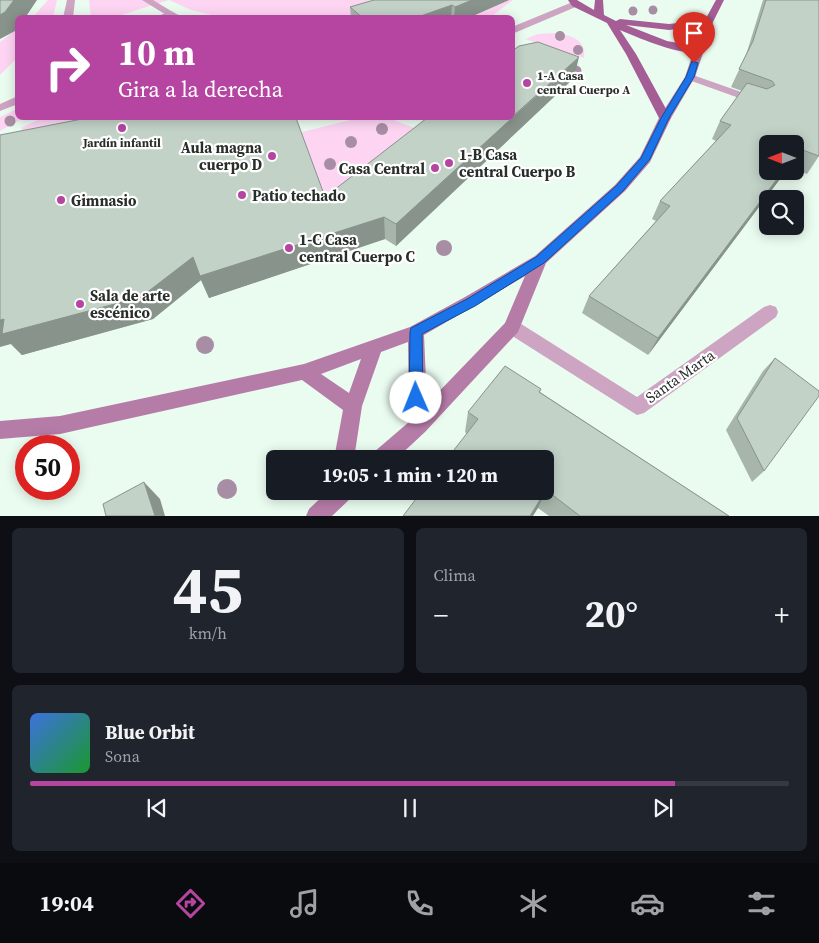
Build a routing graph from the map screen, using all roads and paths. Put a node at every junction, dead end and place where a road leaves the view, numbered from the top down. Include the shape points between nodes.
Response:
1 (71, 0) edge
2 (146, 0) edge
3 (599, 0) edge
4 (720, 0) edge
5 (574, 2) edge
6 (68, 15) edge
7 (173, 15) edge
8 (599, 15) junction
9 (609, 20) junction
10 (708, 22) junction
11 (515, 30) edge
12 (698, 50) junction
13 (690, 77) junction
14 (15, 100) edge
15 (758, 102) edge
16 (0, 108) edge
17 (665, 118) junction
18 (540, 260) junction
19 (770, 312) dead end
20 (512, 327) junction
21 (416, 332) junction
22 (372, 349) junction
23 (304, 372) junction
24 (354, 406) junction
25 (418, 426) junction
26 (0, 430) edge
27 (346, 450) edge
28 (391, 450) edge
29 (333, 500) edge
30 (316, 516) edge

1 - 6 street
2 - 7 street
3 - 8 main road
4 - 10 main road
5 - 8 main road
5 - 11 street
8 - 9 main road
9 - 10 main road via 669,27
9 - 12 main road via 632,34 662,44
9 - 17 main road
10 - 12 main road
12 - 13 main road
13 - 15 street
13 - 17 main road
14 - 16 street
17 - 18 main road via 646,159 620,188
18 - 20 main road
18 - 21 main road
19 - 20 street, Santa Marta via 637,406
20 - 25 main road
21 - 22 main road
21 - 25 main road
22 - 23 main road
22 - 24 main road
23 - 24 main road
23 - 26 main road via 60,425
24 - 27 main road
25 - 28 main road
29 - 30 main road

